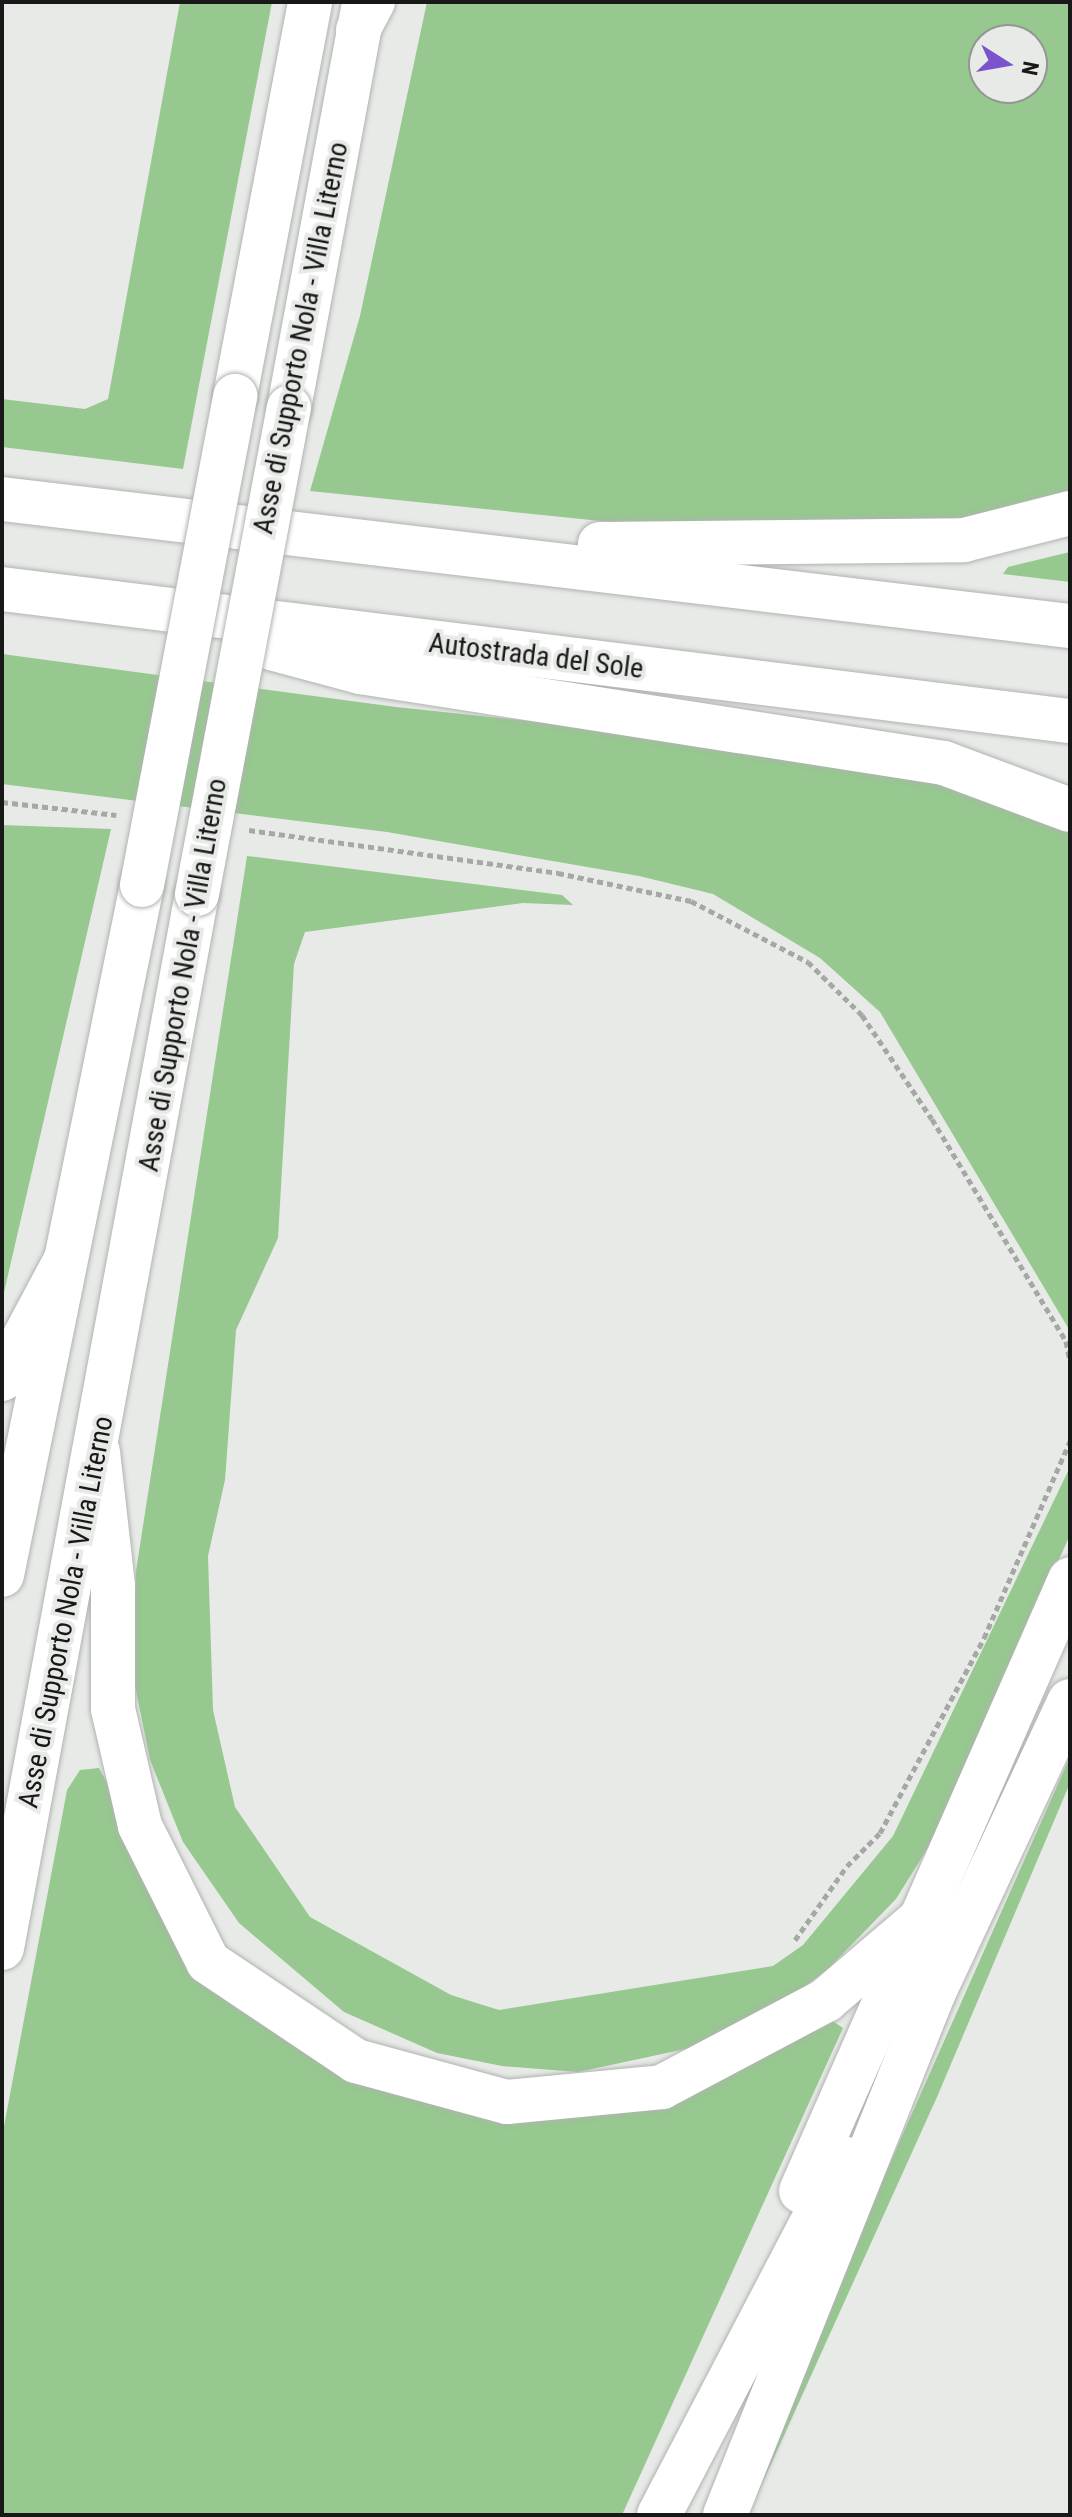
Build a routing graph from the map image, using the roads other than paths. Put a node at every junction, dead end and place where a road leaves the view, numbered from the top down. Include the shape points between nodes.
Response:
1 (310, 2) edge
2 (365, 11) edge
3 (2, 499) edge
4 (1070, 513) edge
5 (413, 543) junction
6 (2, 589) edge
7 (103, 603) junction
8 (1070, 626) edge
9 (1070, 721) edge
10 (1070, 810) edge
11 (65, 1261) junction
12 (2, 1379) edge
13 (98, 1452) junction
14 (2, 1575) edge
15 (1070, 1579) edge
16 (1070, 1701) edge
17 (921, 1919) junction
18 (2, 1948) edge
19 (934, 1992) junction
20 (706, 2420) junction
21 (659, 2515) edge
22 (725, 2515) edge

1 - 11 highway, Asse di Supporto Nola - Villa Literno, bridge
2 - 13 highway, Asse di Supporto Nola - Villa Literno, bridge via 197,894
3 - 5 highway
4 - 5 highway via 964,540
5 - 8 highway
6 - 7 highway, Autostrada del Sole
7 - 9 highway, Autostrada del Sole
7 - 10 highway via 360,672 944,763
11 - 12 highway
11 - 14 highway, Asse di Supporto Nola - Villa Literno
13 - 17 highway via 113,1586 113,1709 140,1826 208,1962 356,2061 507,2102 662,2087 826,2000
13 - 18 highway, Asse di Supporto Nola - Villa Literno
15 - 17 highway
16 - 19 highway
17 - 20 highway
19 - 20 highway
19 - 22 highway
20 - 21 highway

